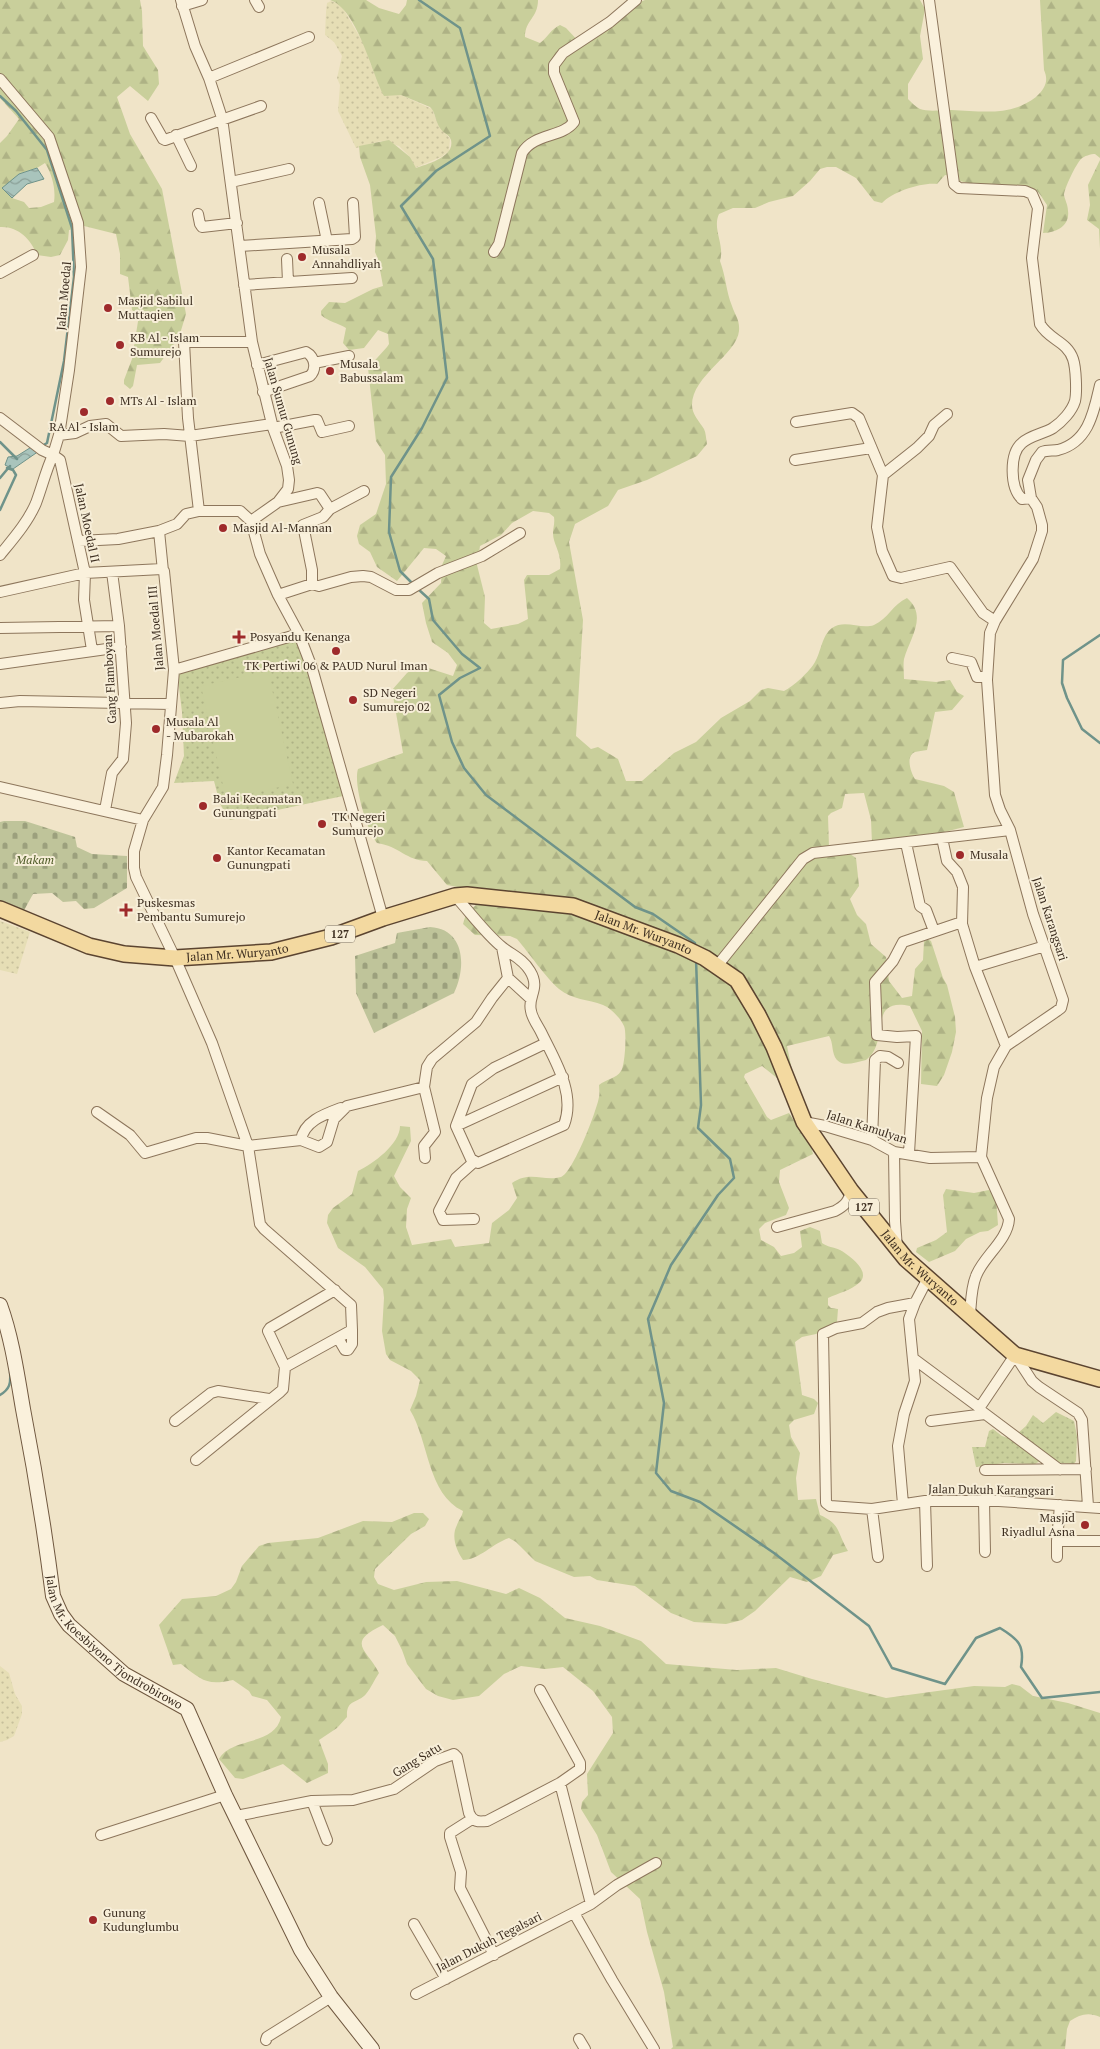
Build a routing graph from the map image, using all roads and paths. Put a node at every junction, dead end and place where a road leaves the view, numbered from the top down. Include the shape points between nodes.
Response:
1 (202, 0) edge
2 (636, 0) edge
3 (929, 0) edge
4 (182, 3) edge
5 (309, 37) dead end
6 (209, 78) junction
7 (0, 79) edge
8 (261, 106) dead end
9 (151, 118) dead end
10 (222, 118) junction
11 (176, 135) junction
12 (191, 166) dead end
13 (290, 169) dead end
14 (231, 182) junction
15 (319, 203) dead end
16 (354, 203) dead end
17 (198, 214) dead end
18 (236, 223) junction
19 (327, 241) junction
20 (240, 246) junction
21 (494, 252) dead end
22 (33, 255) dead end
23 (287, 259) dead end
24 (0, 273) edge
25 (352, 278) dead end
26 (288, 282) junction
27 (244, 285) junction
28 (252, 342) junction
29 (349, 356) dead end
30 (314, 363) junction
31 (256, 364) junction
32 (1100, 385) edge
33 (263, 392) junction
34 (947, 414) dead end
35 (0, 418) edge
36 (796, 422) dead end
37 (272, 426) junction
38 (349, 426) dead end
39 (59, 435) junction
40 (190, 436) junction
41 (871, 448) junction
42 (55, 450) junction
43 (795, 460) dead end
44 (883, 475) junction
45 (364, 491) dead end
46 (1031, 498) junction
47 (278, 502) junction
48 (330, 509) junction
49 (199, 511) junction
50 (251, 521) junction
51 (159, 532) junction
52 (520, 533) dead end
53 (79, 541) junction
54 (0, 555) edge
55 (163, 570) junction
56 (112, 572) junction
57 (85, 573) junction
58 (312, 584) junction
59 (0, 592) edge
60 (278, 595) junction
61 (995, 621) junction
62 (88, 626) junction
63 (119, 626) junction
64 (0, 628) edge
65 (299, 634) junction
66 (121, 648) junction
67 (92, 650) junction
68 (952, 658) dead end
69 (0, 664) edge
70 (174, 670) junction
71 (988, 677) junction
72 (0, 703) edge
73 (124, 703) junction
74 (171, 704) junction
75 (0, 787) edge
76 (105, 810) junction
77 (143, 820) junction
78 (1010, 830) junction
79 (942, 838) junction
80 (906, 843) junction
81 (455, 896) junction
82 (0, 909) edge
83 (383, 918) junction
84 (962, 922) junction
85 (934, 931) junction
86 (1045, 946) junction
87 (502, 947) junction
88 (175, 958) junction
89 (711, 962) junction
90 (975, 967) junction
91 (508, 978) junction
92 (531, 999) junction
93 (546, 1043) junction
94 (1006, 1046) junction
95 (898, 1063) dead end
96 (563, 1077) junction
97 (424, 1087) junction
98 (347, 1106) junction
99 (97, 1112) dead end
100 (804, 1122) junction
101 (456, 1126) junction
102 (301, 1140) junction
103 (872, 1140) junction
104 (248, 1146) junction
105 (894, 1152) junction
106 (909, 1153) junction
107 (981, 1156) junction
108 (425, 1158) dead end
109 (474, 1162) junction
110 (851, 1192) junction
111 (474, 1218) dead end
112 (777, 1227) dead end
113 (897, 1249) junction
114 (928, 1278) junction
115 (335, 1290) junction
116 (915, 1304) junction
117 (0, 1305) edge
118 (970, 1315) junction
119 (352, 1330) junction
120 (338, 1338) junction
121 (1015, 1355) junction
122 (914, 1359) junction
123 (285, 1367) junction
124 (1100, 1379) edge
125 (269, 1399) junction
126 (982, 1411) junction
127 (175, 1421) dead end
128 (931, 1421) dead end
129 (196, 1460) dead end
130 (1086, 1469) junction
131 (986, 1470) dead end
132 (1060, 1470) junction
133 (925, 1501) junction
134 (984, 1501) junction
135 (902, 1504) junction
136 (1060, 1505) junction
137 (1088, 1506) junction
138 (1100, 1508) edge
139 (872, 1509) junction
140 (1057, 1541) junction
141 (1100, 1541) edge
142 (985, 1552) dead end
143 (878, 1557) dead end
144 (1057, 1557) dead end
145 (927, 1566) dead end
146 (540, 1690) dead end
147 (560, 1783) junction
148 (225, 1795) junction
149 (312, 1801) junction
150 (236, 1816) junction
151 (472, 1819) junction
152 (101, 1835) dead end
153 (327, 1840) dead end
154 (656, 1863) dead end
155 (591, 1904) junction
156 (574, 1913) junction
157 (414, 1924) dead end
158 (494, 1955) junction
159 (446, 1979) junction
160 (416, 1994) dead end
161 (331, 1998) junction
162 (578, 2039) dead end
163 (266, 2040) dead end
164 (372, 2049) edge
165 (585, 2049) edge
166 (654, 2049) edge

1 - 4 street
2 - 21 street via 610,22 563,53 554,65 554,73 574,122 526,146
3 - 46 street via 954,184 959,188 1032,194 1038,208 1032,258 1040,324 1045,333 1068,348 1074,362 1075,401 1062,421 1021,443 1014,453 1014,486 1022,499
4 - 6 street, Jalan Sumur Gunung
5 - 6 street
6 - 10 street, Jalan Sumur Gunung
7 - 39 street, Jalan Moedal via 49,137 78,224 81,266
8 - 10 street
9 - 11 street via 163,139
10 - 11 street
10 - 14 street, Jalan Sumur Gunung
11 - 12 street
13 - 14 street
14 - 18 street, Jalan Sumur Gunung
15 - 19 street
16 - 19 street via 355,237
17 - 18 street via 202,227
18 - 20 street, Jalan Sumur Gunung
19 - 20 street
20 - 27 street, Jalan Sumur Gunung
22 - 24 street
23 - 26 street
25 - 26 street
26 - 27 street
27 - 28 street, Jalan Sumur Gunung
28 - 31 street, Jalan Sumur Gunung
28 - 40 street via 184,342
29 - 30 street
30 - 31 street via 306,352
30 - 33 street via 314,372 310,376
31 - 33 street, Jalan Sumur Gunung
32 - 46 street via 1087,430 1074,442 1057,450 1042,452 1036,460 1028,480
33 - 37 street, Jalan Sumur Gunung
34 - 44 street via 917,448
35 - 42 street via 42,450
36 - 41 street via 852,414 859,418
37 - 38 street via 317,420 322,432
37 - 40 street
37 - 47 street, Jalan Sumur Gunung via 289,480 288,489
39 - 40 street via 106,424 122,436
39 - 42 street, Jalan Moedal
40 - 49 street
41 - 43 street
41 - 44 street
42 - 53 street, Jalan Moedal II
42 - 54 street, Jalan Moedal via 35,505
44 - 61 street via 877,527 882,552 893,576 901,578 950,567 983,613
45 - 48 street
46 - 61 street, Jalan Karangsari via 1037,507 1042,531 1033,559
47 - 48 street via 317,493
47 - 50 street, Jalan Sumur Gunung
48 - 58 street via 323,517 304,525
49 - 50 street via 240,511
49 - 51 street via 186,514 178,524
50 - 60 street via 260,554
51 - 53 street
51 - 55 street
52 - 58 street via 482,556 438,573 409,590 396,590 363,576 319,586
53 - 57 street, Jalan Moedal II
55 - 56 street, Jalan Moedal III
55 - 70 street, Jalan Moedal III
56 - 57 street, Jalan Moedal III
56 - 63 street, Gang Flamboyan
57 - 59 street, Jalan Moedal II
57 - 62 street via 84,600
58 - 60 street
60 - 65 street
61 - 71 street, Jalan Karangsari via 990,633
62 - 63 street
62 - 64 street
62 - 67 street
63 - 66 street, Gang Flamboyan
65 - 70 street
65 - 83 street via 312,668
66 - 67 street
66 - 73 street, Gang Flamboyan
67 - 69 street
68 - 71 street via 971,662 977,677
70 - 74 street, Jalan Moedal III
71 - 78 street, Jalan Karangsari via 995,795
72 - 73 street
73 - 74 street
73 - 76 street, Gang Flamboyan via 123,759 112,773
74 - 77 street, Jalan Moedal III via 163,788
75 - 76 street
76 - 77 street
77 - 88 street, Jalan Moedal III via 134,851 136,877
78 - 79 street
78 - 86 street, Jalan Karangsari
79 - 80 street
79 - 84 street via 946,861 957,872 963,887
80 - 85 street via 920,906 926,910
80 - 89 street via 808,855
81 - 83 main road, Jalan Mr. Wuryanto / 127
81 - 87 street
81 - 89 main road, Jalan Mr. Wuryanto / 127 via 573,906 678,945
82 - 88 main road, Jalan Mr. Wuryanto / 127 via 89,946 124,954
83 - 88 main road, Jalan Mr. Wuryanto / 127 via 332,938 271,952
84 - 85 street
84 - 90 street
85 - 106 street via 903,942 894,961 875,982 877,1035 916,1036
86 - 90 street
86 - 94 street, Jalan Karangsari via 1063,1000 1061,1008
87 - 91 street
87 - 92 street via 524,962 532,974 535,991
88 - 104 street, Jalan Moedal III via 212,1042
89 - 100 main road, Jalan Mr. Wuryanto / 127 via 737,980 758,1015
90 - 94 street
91 - 92 street
91 - 97 street via 476,1022 432,1059
92 - 93 street via 531,1011
93 - 96 street
93 - 101 street via 494,1068 472,1084
94 - 107 street, Jalan Karangsari via 994,1067 986,1098
95 - 103 street via 888,1057 880,1056 875,1060
96 - 101 street
96 - 109 street via 569,1105 564,1125
97 - 98 street
97 - 108 street via 435,1132 424,1146
98 - 102 street via 316,1119 303,1132
98 - 102 street via 334,1120 327,1142 314,1146
99 - 104 street via 130,1135 145,1153 196,1138
100 - 103 street, Jalan Kamulyan
100 - 110 main road, Jalan Mr. Wuryanto / 127
101 - 109 street
102 - 104 street
103 - 105 street, Jalan Kamulyan
104 - 115 street, Jalan Moedal III via 260,1224
105 - 106 street, Jalan Kamulyan
105 - 113 street
106 - 107 street, Jalan Kamulyan via 930,1158
107 - 118 street, Jalan Karangsari via 1008,1220 1008,1228 975,1277
109 - 111 street via 456,1178 439,1211 442,1220
110 - 112 street via 843,1207 835,1212
110 - 113 main road, Jalan Mr. Wuryanto / 127
113 - 114 main road, Jalan Mr. Wuryanto / 127
114 - 116 street
114 - 118 main road, Jalan Mr. Wuryanto / 127
115 - 119 street, Jalan Moedal III via 351,1305
115 - 123 street via 270,1328 268,1332
116 - 122 street via 909,1320
116 - 139 street, Jalan Dukuh Karangsari via 888,1308 862,1323 823,1334 824,1501 830,1506
117 - 148 main road, Jalan Mr. Koesbiyono Tjondrobirowo via 6,1320 36,1476 53,1596 61,1614 124,1674 187,1709
118 - 121 main road, Jalan Mr. Wuryanto / 127
119 - 120 street
119 - 120 street via 351,1346 347,1350
120 - 123 street
121 - 124 main road, Jalan Mr. Wuryanto / 127
121 - 126 street
121 - 130 street via 1036,1384 1082,1420
122 - 126 street
122 - 135 street via 915,1381 898,1446
123 - 125 street via 283,1389
125 - 127 street via 218,1391
125 - 129 street
126 - 128 street
126 - 132 street
130 - 132 street
130 - 137 street
131 - 132 street
133 - 134 street, Jalan Dukuh Karangsari
133 - 135 street, Jalan Dukuh Karangsari
133 - 145 street
134 - 136 street, Jalan Dukuh Karangsari
134 - 142 street
135 - 139 street, Jalan Dukuh Karangsari
136 - 137 street, Jalan Dukuh Karangsari
136 - 140 street
137 - 138 street, Jalan Dukuh Karangsari
139 - 143 street
140 - 141 street
140 - 144 street
146 - 147 street via 581,1767
147 - 151 street via 487,1821
147 - 155 street
148 - 150 main road, Jalan Mr. Koesbiyono Tjondrobirowo
148 - 152 street
149 - 150 street, Gang Satu
149 - 151 street, Gang Satu via 353,1800 394,1789 435,1761 454,1754 457,1755
149 - 153 street
150 - 161 main road, Jalan Mr. Koesbiyono Tjondrobirowo via 301,1950
151 - 158 street via 450,1832 450,1837 461,1872 460,1888
154 - 155 street, Jalan Dukuh Tegalsari
155 - 156 street, Jalan Dukuh Tegalsari
156 - 158 street, Jalan Dukuh Tegalsari
156 - 166 street
157 - 159 street
158 - 159 street, Jalan Dukuh Tegalsari
159 - 160 street, Jalan Dukuh Tegalsari
161 - 163 street via 267,2036
161 - 164 main road, Jalan Mr. Koesbiyono Tjondrobirowo
162 - 165 street

